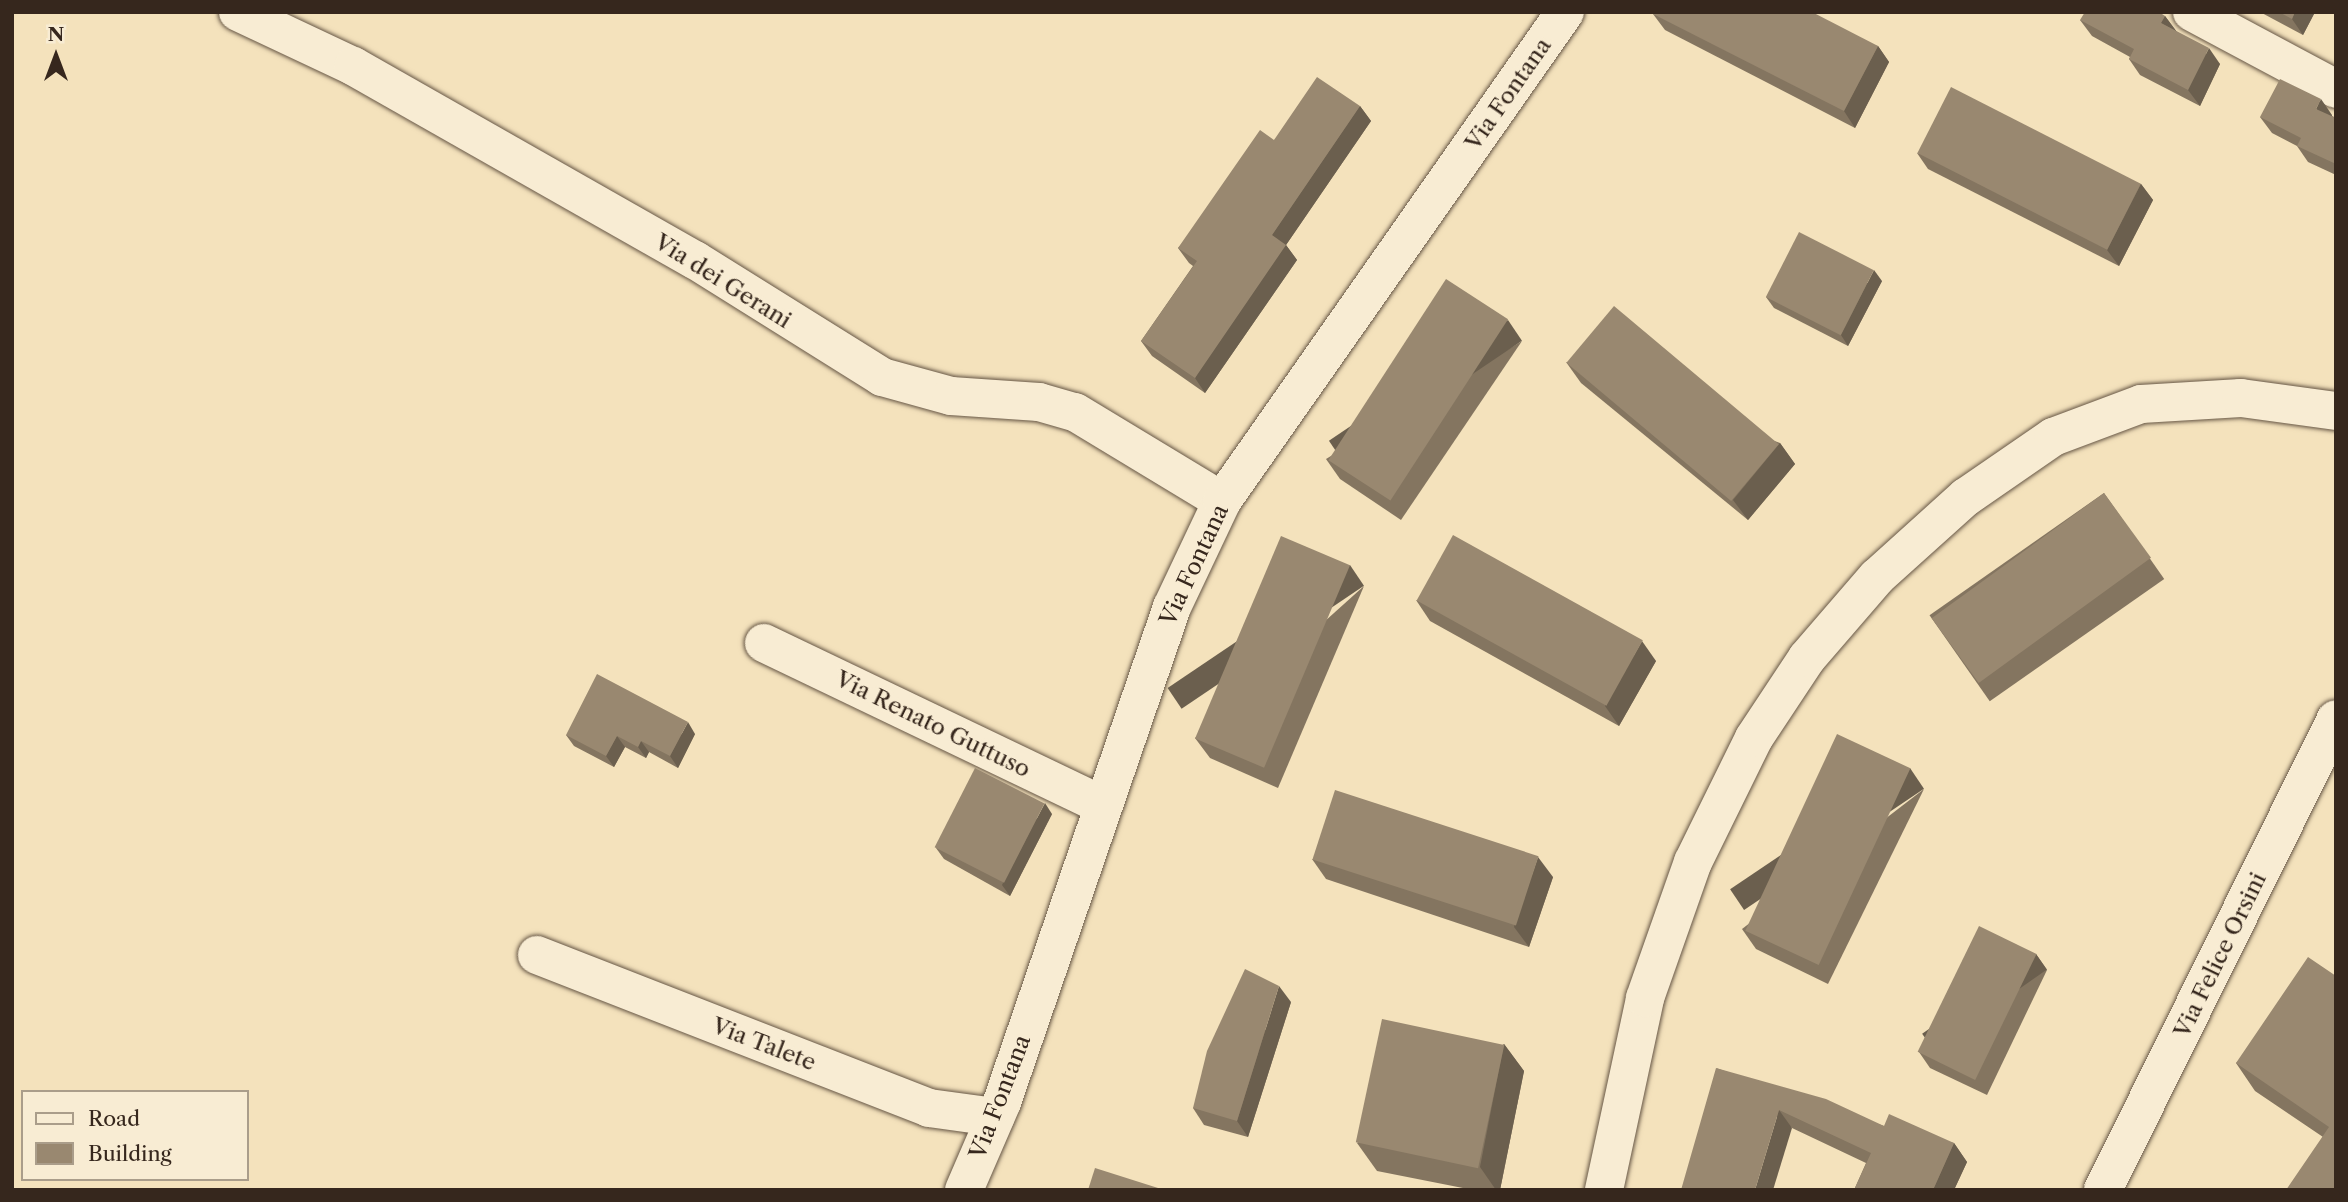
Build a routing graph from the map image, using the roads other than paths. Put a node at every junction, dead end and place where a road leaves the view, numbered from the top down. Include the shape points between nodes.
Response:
1 (238, 12) edge
2 (1565, 12) edge
3 (2192, 12) edge
4 (2336, 89) edge
5 (2336, 411) edge
6 (1222, 501) junction
7 (764, 643) dead end
8 (2336, 719) edge
9 (1102, 805) junction
10 (537, 955) dead end
11 (995, 1117) junction
12 (964, 1190) edge
13 (1604, 1190) edge
14 (2103, 1190) edge

1 - 6 street, Via dei Gerani via 353,66 695,260 882,377 951,396 1039,402 1075,412
2 - 6 street, Via Fontana
3 - 4 street
5 - 13 street via 2241,398 2141,404 2053,437 1966,497 1877,577 1807,658 1754,738 1693,862 1645,998
6 - 9 street, Via Fontana via 1172,607
7 - 9 street, Via Renato Guttuso
8 - 14 street, Via Felice Orsini
9 - 11 street, Via Fontana
10 - 11 street, Via Talete via 929,1108
11 - 12 street, Via Fontana

